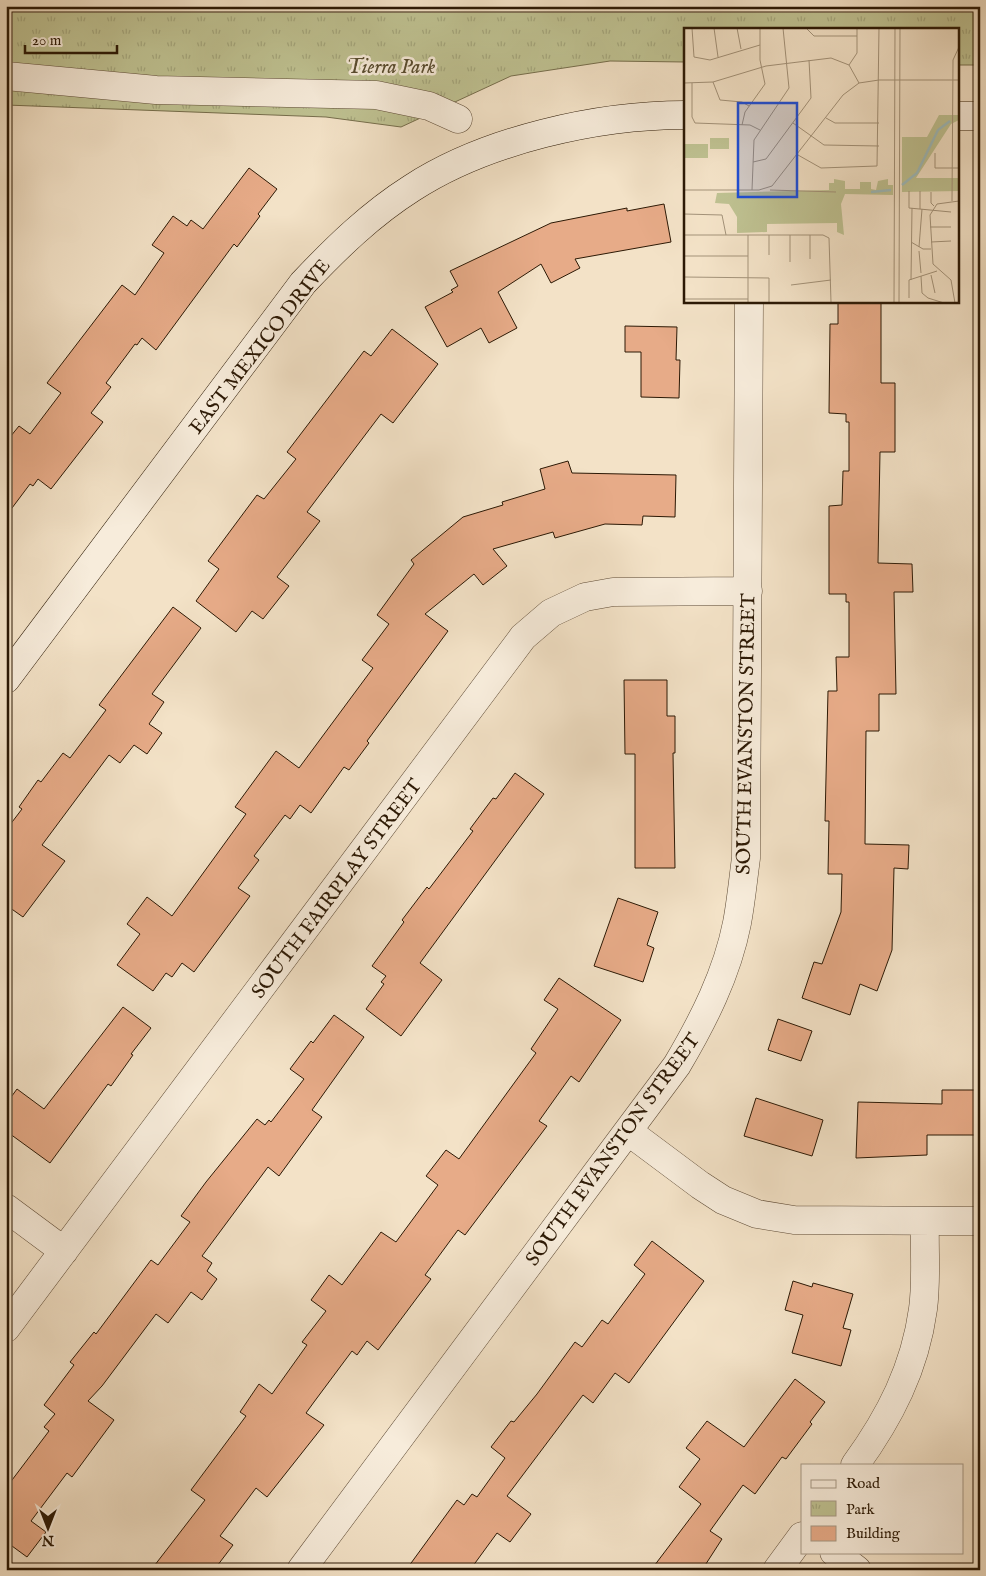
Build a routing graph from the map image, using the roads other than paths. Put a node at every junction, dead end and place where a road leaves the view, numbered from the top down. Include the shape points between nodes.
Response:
1 (6, 76) edge
2 (684, 115) edge
3 (958, 116) edge
4 (980, 116) edge
5 (458, 119) dead end
6 (749, 302) edge
7 (748, 591) junction
8 (6, 679) edge
9 (629, 1132) junction
10 (6, 1208) edge
11 (925, 1221) junction
12 (980, 1221) edge
13 (64, 1251) junction
14 (6, 1328) edge
15 (856, 1464) edge
16 (801, 1537) edge
17 (837, 1554) edge
18 (302, 1570) edge
19 (777, 1570) edge
20 (857, 1570) edge

1 - 5 street via 156,90 376,95 429,106
2 - 8 street, EAST MEXICO DRIVE via 595,121 524,139 448,169 413,187 373,215 303,283
3 - 4 street
6 - 7 street, SOUTH EVANSTON STREET
7 - 9 street, SOUTH EVANSTON STREET via 746,858 737,924 725,966 700,1028
7 - 13 street, SOUTH FAIRPLAY STREET via 613,592 585,597 551,613 523,637
9 - 11 street via 700,1186 757,1214 794,1220
9 - 18 street, SOUTH EVANSTON STREET
10 - 13 street
11 - 12 street
11 - 15 street via 923,1308 914,1353 899,1396
13 - 14 street, SOUTH FAIRPLAY STREET
16 - 19 street
17 - 20 street

